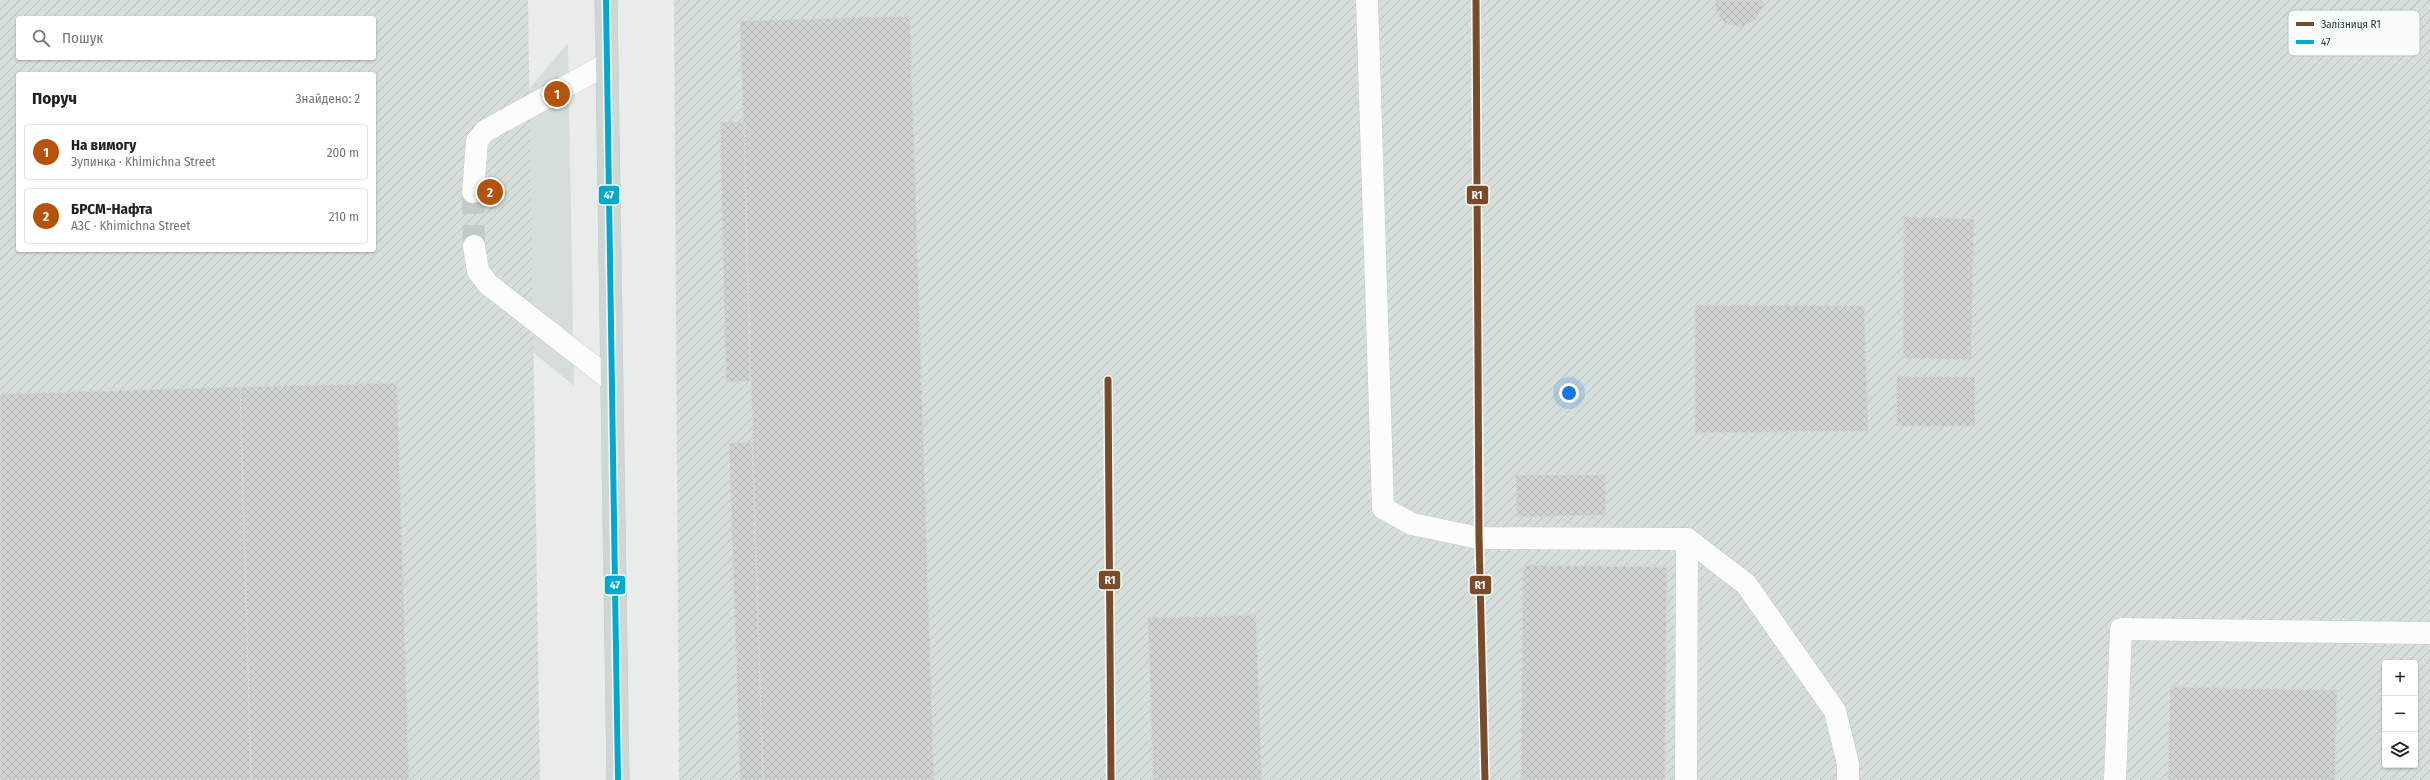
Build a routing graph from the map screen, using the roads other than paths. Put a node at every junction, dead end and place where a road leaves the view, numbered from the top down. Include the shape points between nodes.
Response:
1 (606, 0) edge
2 (1367, 0) edge
3 (607, 64) junction
4 (473, 192) tunnel mouth
5 (474, 246) tunnel mouth
6 (611, 380) junction
7 (1687, 539) junction
8 (2430, 633) edge
9 (618, 780) edge
10 (1686, 780) edge
11 (1848, 780) edge
12 (2115, 780) edge

1 - 3 main road
2 - 7 lane via 1383,508 1412,524 1479,538
3 - 4 lane via 485,131 477,141
3 - 6 main road
5 - 6 lane via 478,271 488,284
6 - 9 main road
7 - 10 lane
7 - 11 lane via 1746,584 1835,711 1848,764
8 - 12 lane via 2121,629

